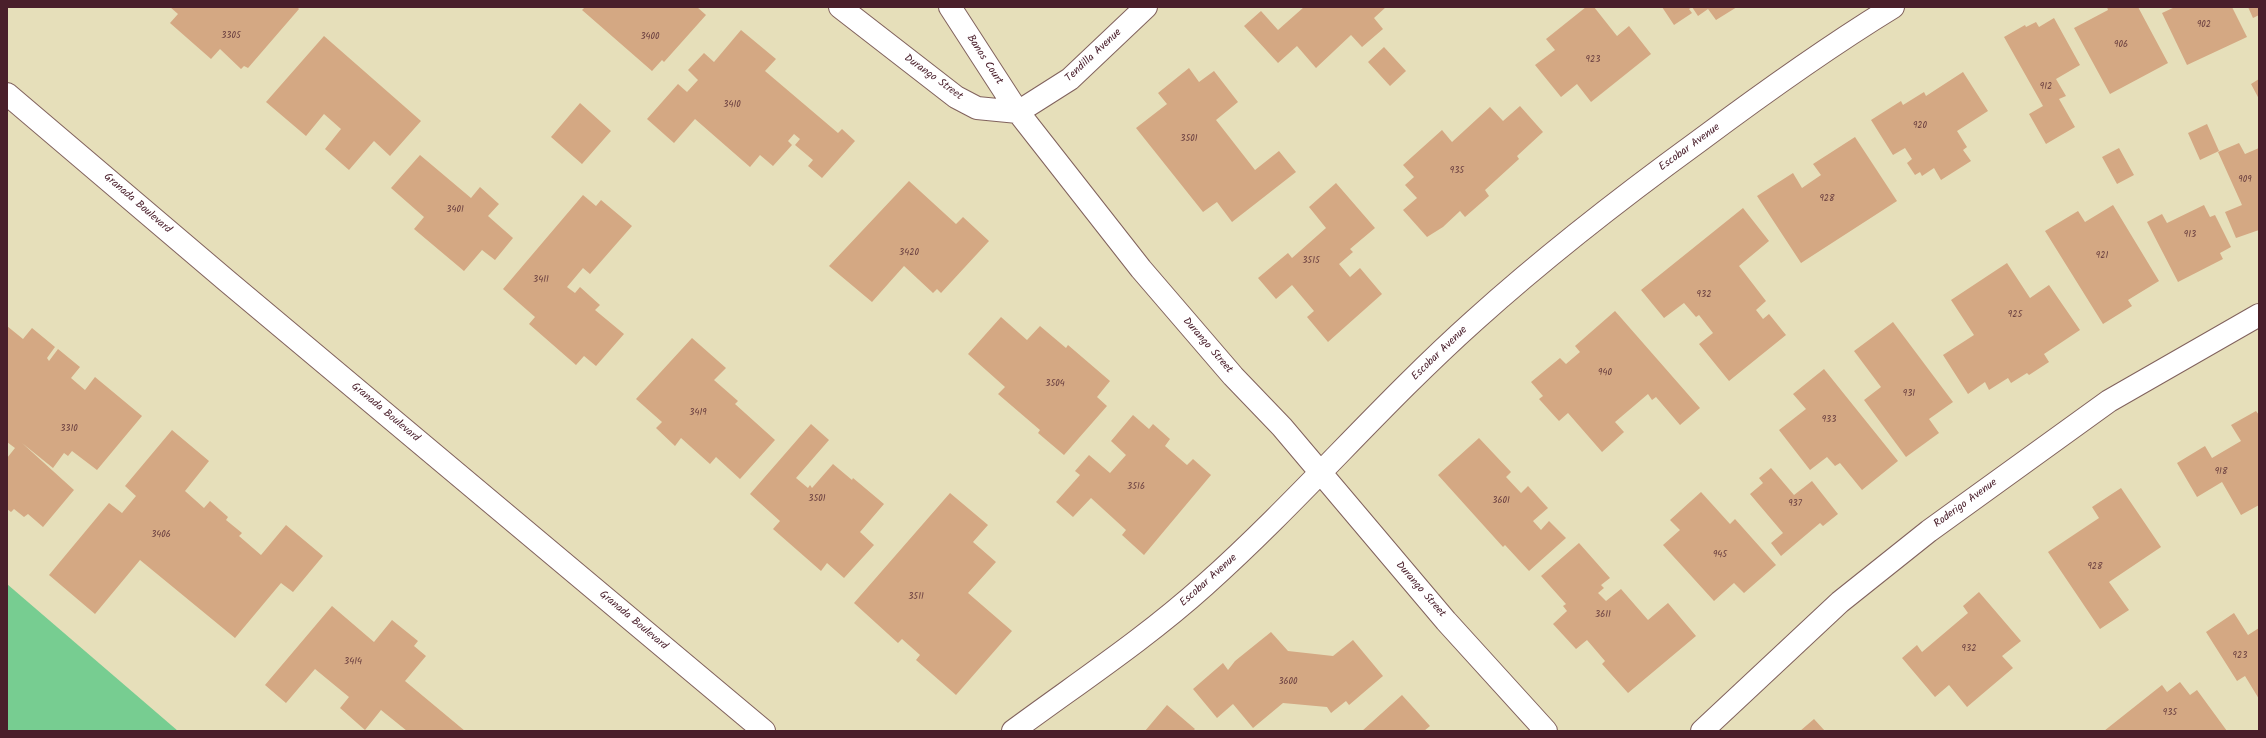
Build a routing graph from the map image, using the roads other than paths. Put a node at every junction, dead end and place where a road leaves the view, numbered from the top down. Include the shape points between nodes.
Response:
1 (840, 7) edge
2 (950, 7) edge
3 (1146, 7) edge
4 (1893, 7) edge
5 (7, 94) edge
6 (1018, 112) junction
7 (2259, 315) edge
8 (1320, 473) junction
9 (764, 731) edge
10 (1013, 731) edge
11 (1546, 731) edge
12 (1702, 731) edge

1 - 6 street, Durango Street via 956,97 977,108
2 - 6 street, Banos Court
3 - 6 street, Tendilla Avenue via 1070,79
4 - 8 street, Escobar Avenue via 1774,86 1574,235 1470,325
5 - 9 street, Granada Boulevard
6 - 8 street, Durango Street via 1141,270
7 - 12 street, Roderigo Avenue via 2109,401 1929,531 1829,612
8 - 10 street, Escobar Avenue via 1181,606 1119,655
8 - 11 street, Durango Street via 1446,621

